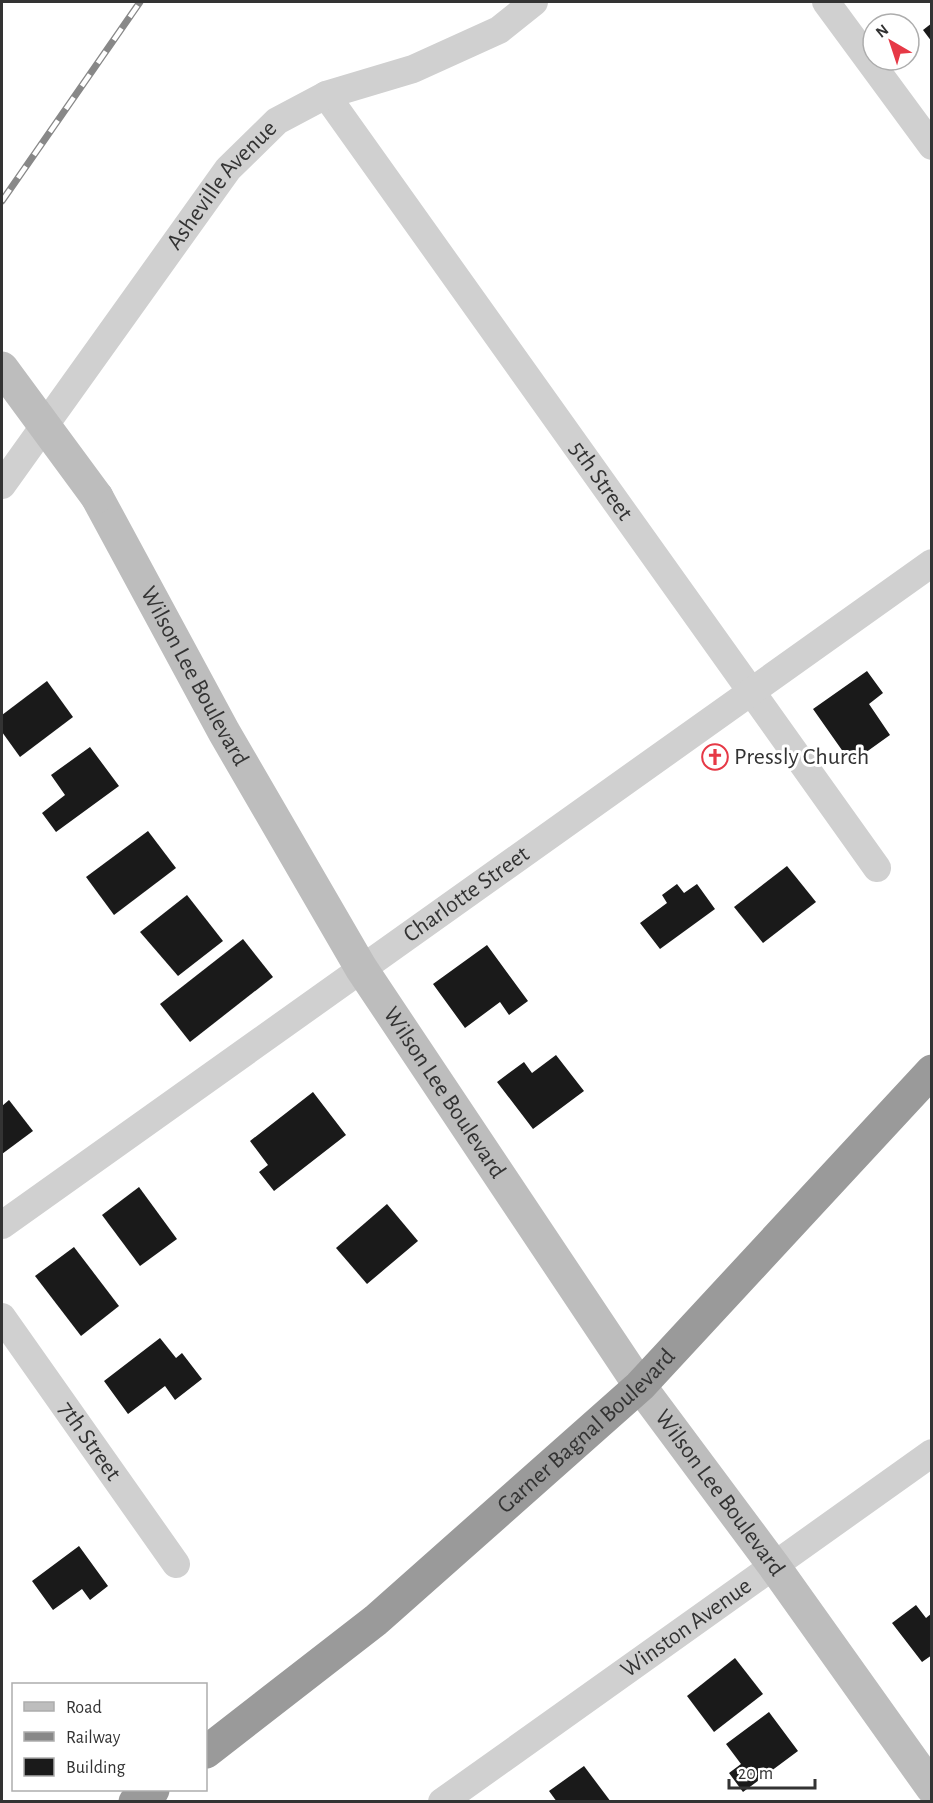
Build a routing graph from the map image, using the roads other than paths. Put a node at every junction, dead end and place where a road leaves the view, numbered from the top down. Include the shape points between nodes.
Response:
1 (534, 2) edge
2 (826, 2) edge
3 (326, 95) junction
4 (932, 146) edge
5 (2, 368) edge
6 (2, 485) edge
7 (932, 563) edge
8 (752, 691) junction
9 (877, 868) dead end
10 (361, 968) junction
11 (932, 1071) edge
12 (2, 1225) edge
13 (2, 1317) edge
14 (640, 1386) junction
15 (932, 1454) edge
16 (176, 1564) dead end
17 (774, 1566) junction
18 (207, 1751) edge
19 (932, 1788) edge
20 (152, 1791) edge
21 (135, 1802) edge
22 (442, 1802) edge

1 - 3 street, Asheville Avenue via 499,30 413,69
2 - 4 street
3 - 6 street, Asheville Avenue via 276,121 228,169
3 - 8 street, 5th Street
5 - 10 street, Wilson Lee Boulevard, bridge via 97,497 224,732
7 - 8 street, Charlotte Street
8 - 9 street, 5th Street
8 - 10 street, Charlotte Street
10 - 12 street, Charlotte Street
10 - 14 street, Wilson Lee Boulevard
11 - 14 highway, Garner Bagnal Boulevard
13 - 16 street, 7th Street
14 - 17 street, Wilson Lee Boulevard
14 - 18 highway, Garner Bagnal Boulevard via 375,1620
15 - 17 street, Winston Avenue
17 - 19 street, Wilson Lee Boulevard
17 - 22 street, Winston Avenue
20 - 21 highway

